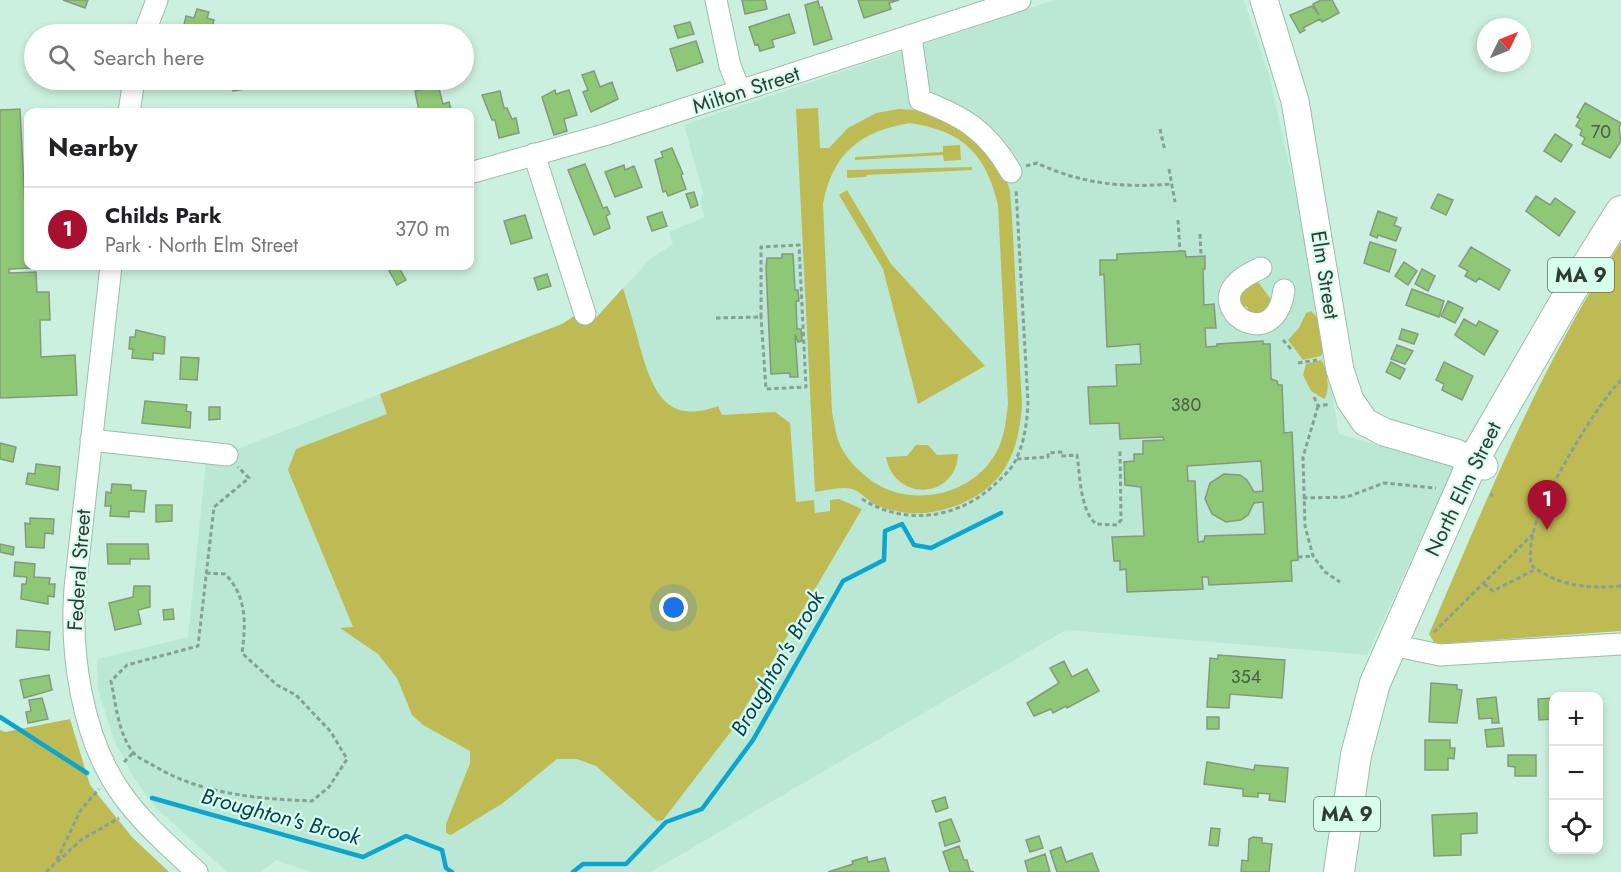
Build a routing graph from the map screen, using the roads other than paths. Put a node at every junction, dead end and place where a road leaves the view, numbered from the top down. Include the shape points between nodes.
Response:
1 (157, 0) edge
2 (716, 0) edge
3 (1020, 0) edge
4 (1264, 0) edge
5 (148, 24) edge
6 (911, 37) junction
7 (132, 90) edge
8 (740, 92) junction
9 (130, 108) edge
10 (534, 154) junction
11 (1020, 169) road end
12 (474, 172) edge
13 (1621, 211) edge
14 (1261, 268) dead end
15 (111, 270) edge
16 (1284, 290) dead end
17 (585, 314) dead end
18 (91, 440) junction
19 (227, 454) road end
20 (1478, 463) junction
21 (1621, 644) edge
22 (1399, 646) junction
23 (197, 872) edge
24 (1339, 872) edge

1 - 5 street
2 - 8 street via 730,66
3 - 6 street, Milton Street
4 - 20 main road, Elm Street via 1295,101 1340,370 1350,400 1358,416 1375,428
6 - 8 street, Milton Street
6 - 11 street via 920,100 955,113
7 - 9 street
8 - 10 street, Milton Street
10 - 12 street, Milton Street
10 - 17 street
13 - 20 highway, North Elm Street / MA 9 via 1542,339
14 - 16 street via 1240,279 1231,290 1230,303 1238,316 1249,323 1268,321 1279,311
15 - 18 street, Federal Street
18 - 19 street
18 - 23 street, Federal Street via 72,623 75,660 91,728 110,776 134,810
20 - 22 highway, North Elm Street / MA 9 via 1437,567
21 - 22 street via 1440,655
22 - 24 highway, MA 9 via 1375,683 1356,755

